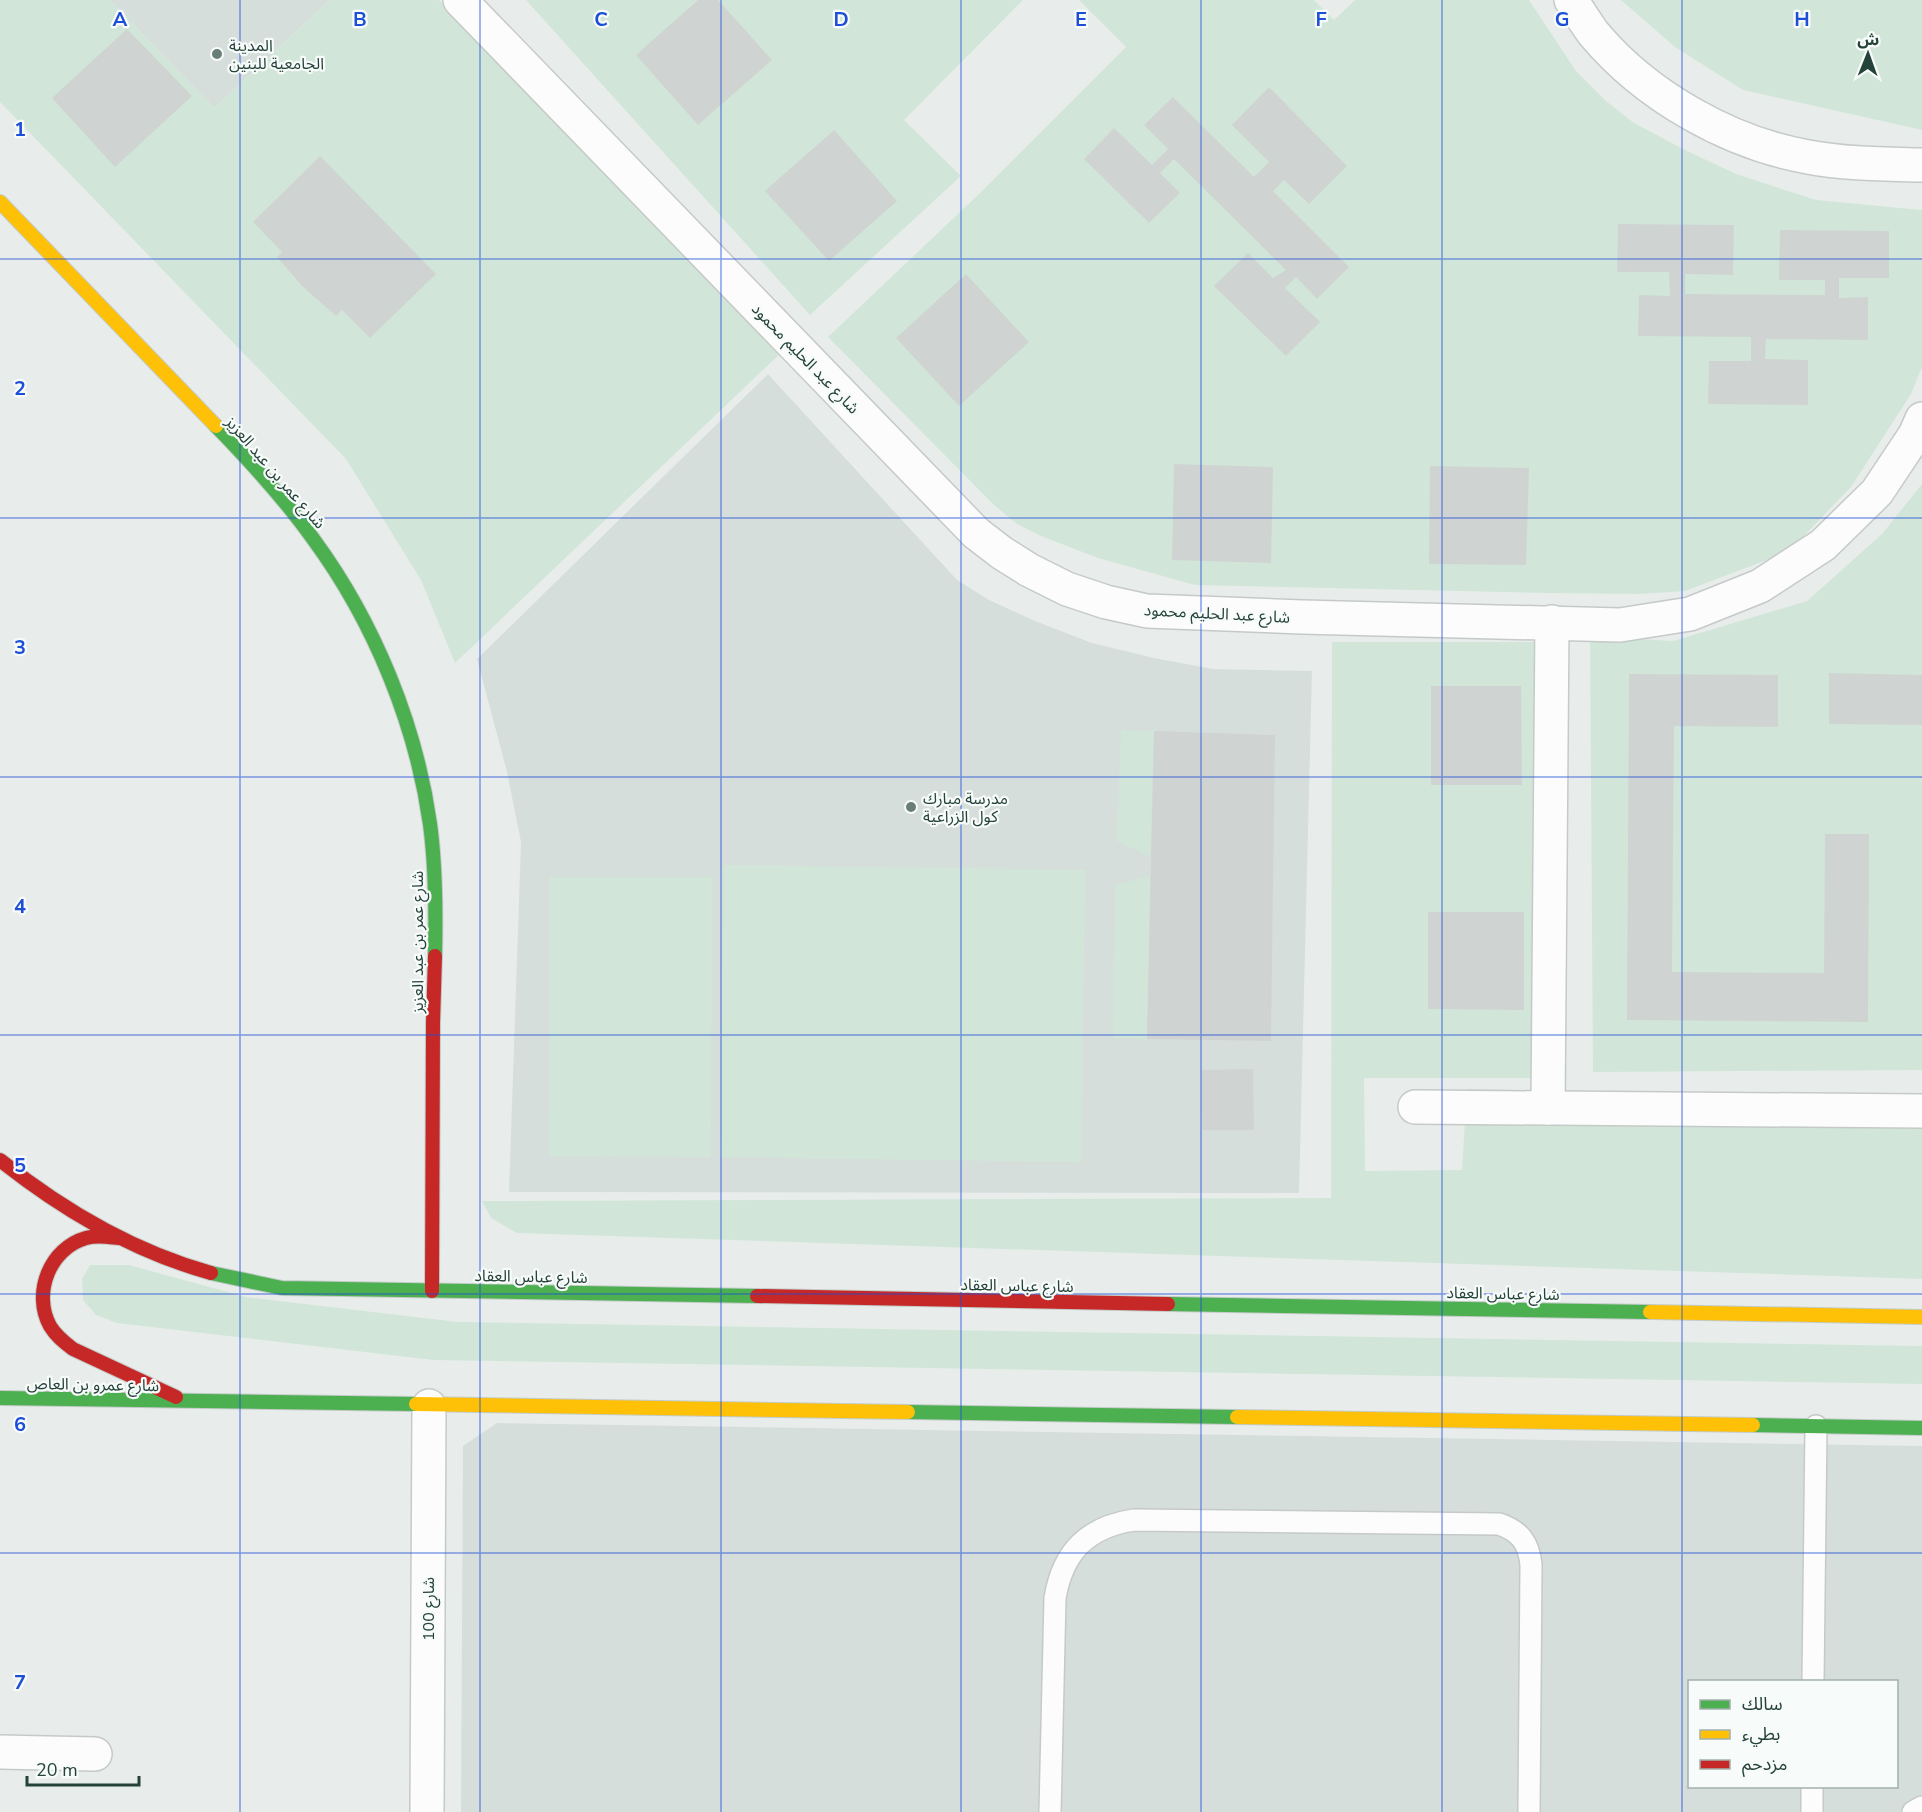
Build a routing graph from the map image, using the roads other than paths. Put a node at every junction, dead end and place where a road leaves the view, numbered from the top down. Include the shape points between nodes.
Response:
1 (460, 0) edge
2 (1571, 0) edge
3 (1922, 165) edge
4 (0, 202) edge
5 (1922, 419) edge
6 (1552, 622) junction
7 (1415, 1107) dead end
8 (1548, 1108) junction
9 (1922, 1111) edge
10 (0, 1160) edge
11 (119, 1238) junction
12 (432, 1291) junction
13 (1922, 1317) edge
14 (0, 1398) edge
15 (186, 1402) junction
16 (429, 1406) junction
17 (1816, 1426) junction
18 (1922, 1428) edge
19 (1813, 1680) edge
20 (0, 1752) edge
21 (95, 1754) dead end
22 (1812, 1788) edge
23 (1922, 1807) edge
24 (427, 1812) edge
25 (1050, 1812) edge
26 (1529, 1812) edge
27 (1812, 1812) edge
28 (1913, 1812) edge

1 - 6 street, شارع عبد الحليم محمود via 952,510 984,540 1029,570 1106,603 1147,611
2 - 3 street via 1594,34 1639,78 1690,115 1747,141 1808,157
4 - 12 street, شارع عمر بن عبد العزيز via 289,506 352,597 398,699 427,807 434,863
5 - 6 street, شارع عبد الحليم محمود via 1916,435 1877,492 1823,545 1760,586 1690,614 1620,625
6 - 8 street
7 - 8 street
8 - 9 street
10 - 11 street, شارع عباس العقاد via 57,1204
11 - 12 street, شارع عباس العقاد via 187,1266 282,1288
11 - 15 street via 84,1239 55,1259 42,1292 49,1325 73,1349
12 - 13 street, شارع عباس العقاد
14 - 15 street, شارع عمرو بن العاص
15 - 16 street
16 - 17 street
16 - 24 street, شارع 100
17 - 18 street
17 - 19 lane
20 - 21 street
22 - 27 lane
23 - 28 lane
25 - 26 lane via 1058,1581 1064,1565 1086,1538 1100,1528 1134,1520 1499,1524 1520,1535 1527,1544 1531,1565

